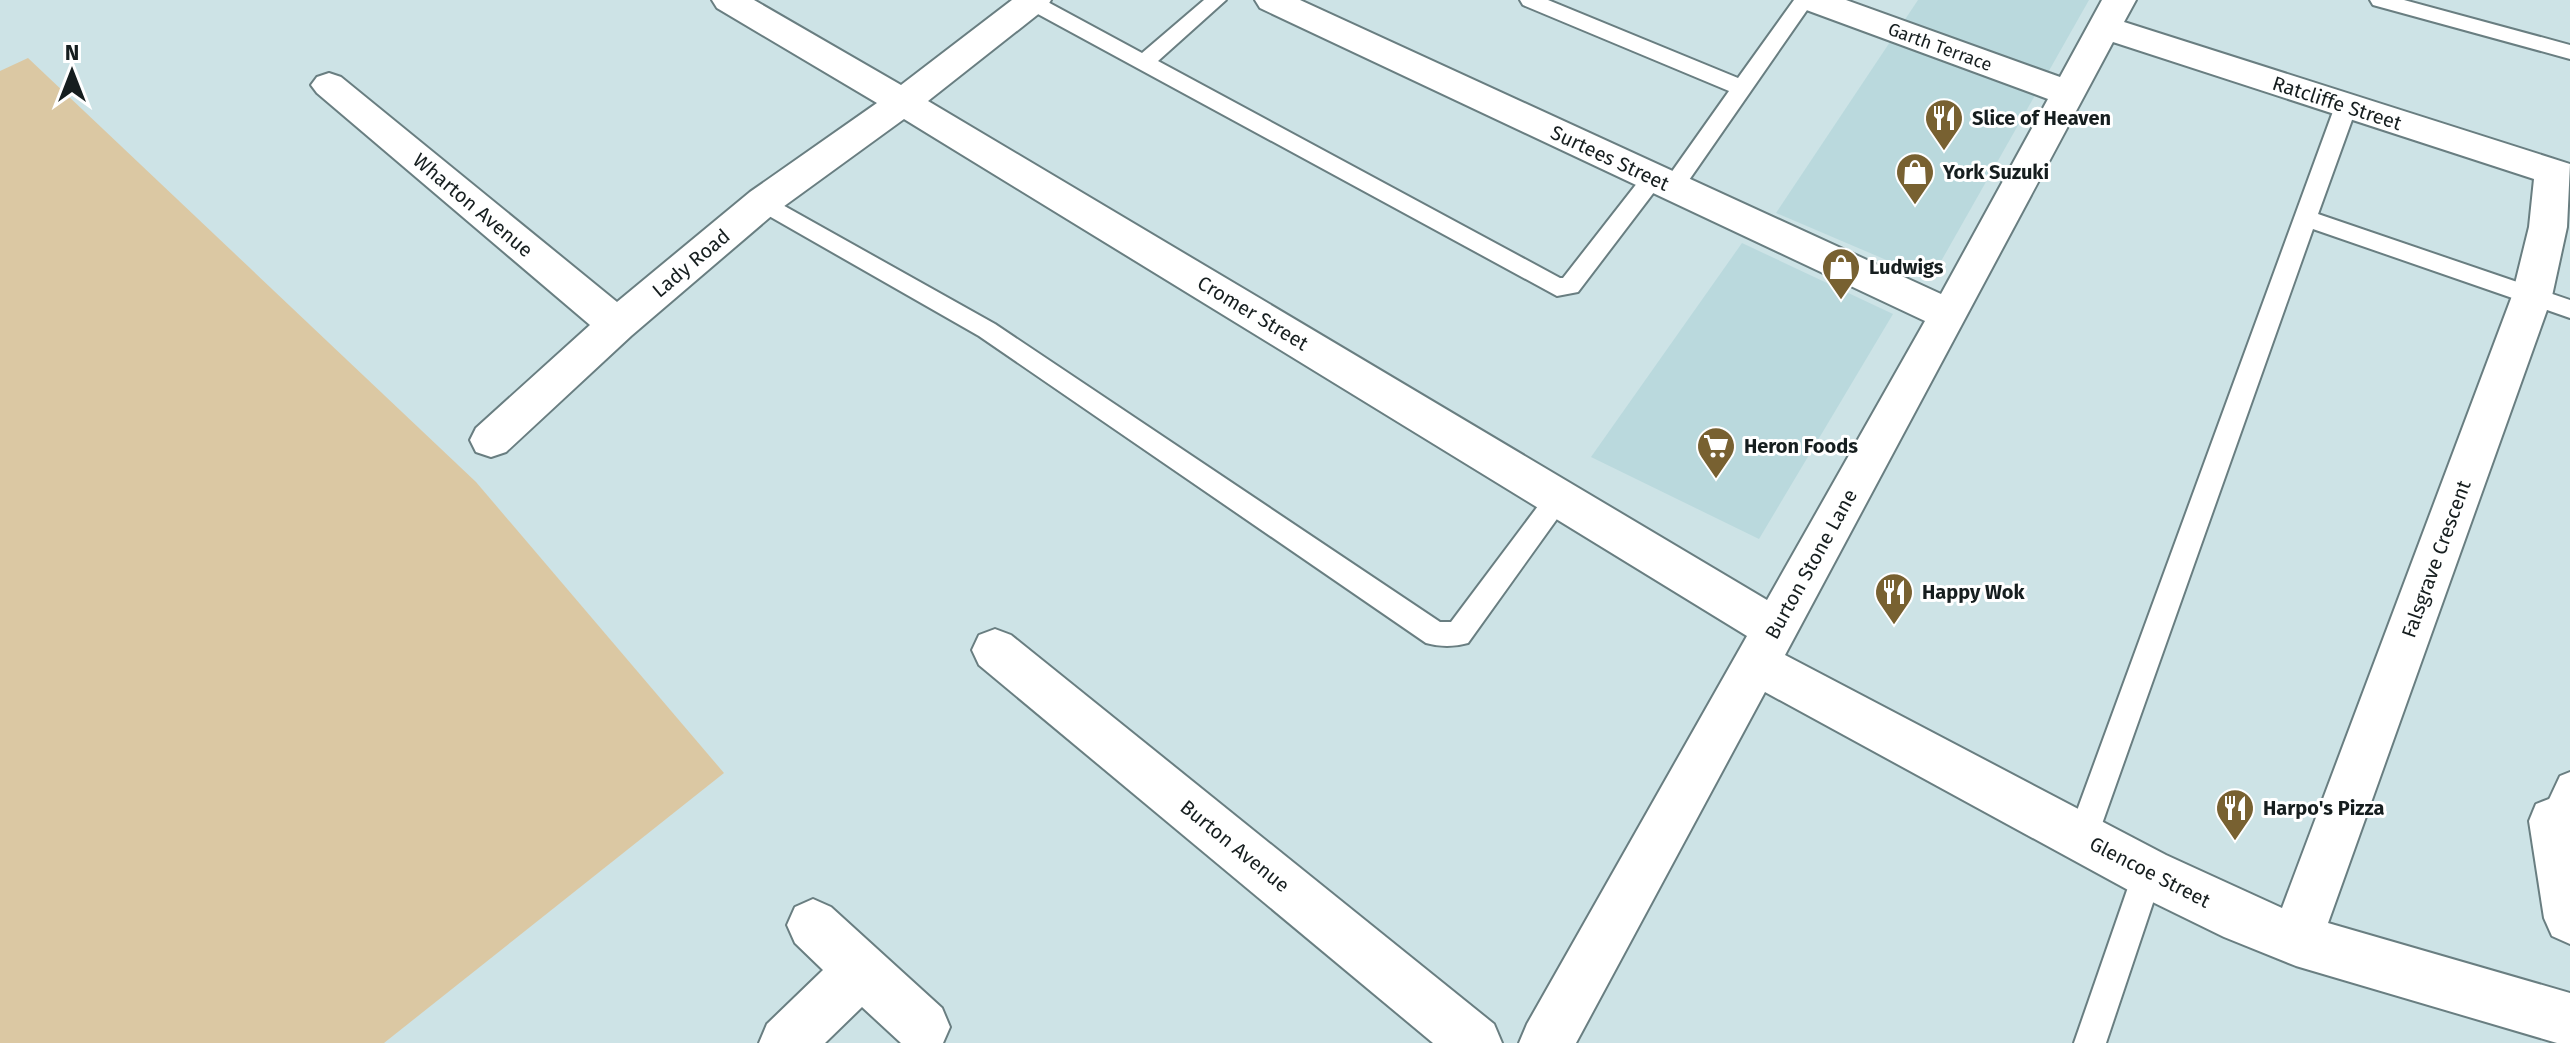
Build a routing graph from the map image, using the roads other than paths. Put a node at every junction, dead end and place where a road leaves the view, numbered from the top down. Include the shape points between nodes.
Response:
1 (729, 0) edge
2 (1216, 0) edge
3 (1272, 0) edge
4 (1530, 0) edge
5 (1804, 0) edge
6 (1813, 0) edge
7 (2380, 0) edge
8 (1033, 1) edge
9 (2112, 14) edge
10 (2570, 52) edge
11 (1144, 62) junction
12 (329, 85) dead end
13 (1742, 88) junction
14 (2067, 93) junction
15 (903, 102) junction
16 (2346, 106) junction
17 (2561, 175) edge
18 (1662, 183) junction
19 (763, 202) junction
20 (2305, 218) junction
21 (2551, 302) edge
22 (1949, 315) junction
23 (617, 325) junction
24 (491, 440) dead end
25 (1559, 498) junction
26 (1766, 646) junction
27 (995, 650) dead end
28 (2562, 804) edge
29 (2082, 838) junction
30 (2148, 873) junction
31 (2570, 918) edge
32 (813, 925) dead end
33 (2296, 940) junction
34 (861, 971) junction
35 (2570, 1020) edge
36 (923, 1027) dead end
37 (786, 1043) edge
38 (1475, 1043) edge
39 (1546, 1043) edge
40 (2090, 1043) edge

1 - 15 street, Cromer Street
2 - 11 lane
3 - 18 street, Surtees Street
4 - 13 lane
5 - 13 lane
6 - 14 street, Garth Terrace
7 - 10 lane
8 - 11 lane
8 - 15 street, Lady Road
9 - 14 street, Burton Stone Lane
9 - 16 street, Ratcliffe Street
11 - 18 lane via 1557,287 1570,286
12 - 23 street, Wharton Avenue
13 - 18 lane
14 - 22 street, Burton Stone Lane
15 - 19 street, Lady Road
15 - 25 street, Cromer Street
16 - 17 street, Ratcliffe Street
16 - 20 lane
17 - 21 street, Falsgrave Crescent via 2548,227
18 - 22 street, Surtees Street
19 - 23 street, Lady Road
19 - 25 lane via 987,330 1436,634 1458,634
20 - 21 lane
20 - 29 lane
21 - 33 street, Falsgrave Crescent
22 - 26 street, Burton Stone Lane
23 - 24 street, Lady Road
25 - 26 street, Cromer Street
26 - 29 street, Glencoe Street
26 - 39 street, Burton Stone Lane
27 - 38 street, Burton Avenue
28 - 31 street
29 - 30 street, Glencoe Street
30 - 33 street, Glencoe Street
30 - 40 lane
32 - 34 street
33 - 35 street, Glencoe Street
34 - 36 street
34 - 37 street

